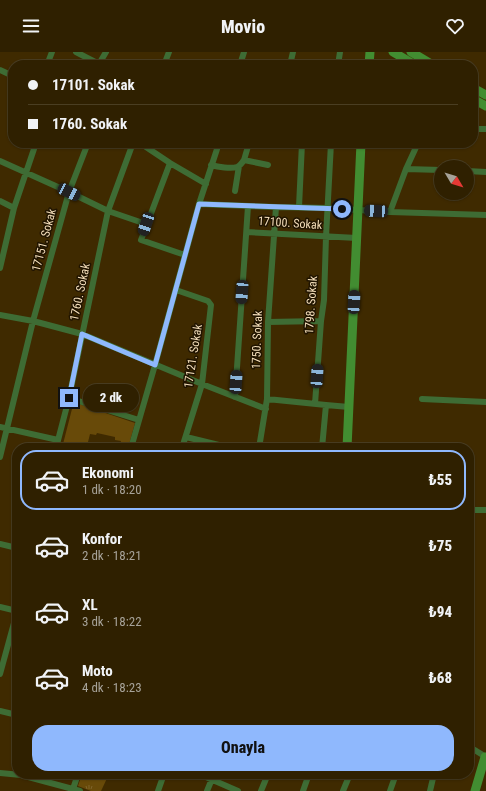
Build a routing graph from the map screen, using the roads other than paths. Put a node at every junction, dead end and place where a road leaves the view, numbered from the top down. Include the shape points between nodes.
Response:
1 (76, 52) edge
2 (393, 52) edge
3 (411, 52) edge
4 (92, 60) edge
5 (407, 60) edge
6 (425, 60) edge
7 (34, 148) edge
8 (86, 148) edge
9 (131, 148) edge
10 (148, 148) edge
11 (217, 148) edge
12 (248, 148) edge
13 (302, 148) edge
14 (331, 148) edge
15 (361, 148) edge
16 (416, 148) edge
17 (244, 160) junction
18 (0, 162) edge
19 (170, 163) junction
20 (211, 165) junction
21 (268, 165) dead end
22 (239, 166) junction
23 (406, 169) junction
24 (434, 170) edge
25 (474, 171) edge
26 (486, 172) edge
27 (26, 174) junction
28 (206, 184) junction
29 (235, 191) dead end
30 (69, 192) junction
31 (0, 201) edge
32 (199, 204) junction
33 (248, 206) junction
34 (299, 207) junction
35 (14, 208) junction
36 (276, 208) junction
37 (327, 208) junction
38 (357, 210) junction
39 (108, 211) junction
40 (390, 212) junction
41 (486, 215) edge
42 (146, 224) junction
43 (247, 232) junction
44 (274, 233) junction
45 (326, 237) junction
46 (357, 238) junction
47 (185, 255) junction
48 (0, 268) edge
49 (176, 290) junction
50 (0, 314) edge
51 (33, 321) junction
52 (321, 321) junction
53 (268, 322) junction
54 (82, 334) junction
55 (155, 365) junction
56 (202, 384) junction
57 (235, 397) junction
58 (69, 398) junction
59 (267, 399) junction
60 (422, 399) dead end
61 (486, 402) edge
62 (315, 404) junction
63 (326, 405) junction
64 (349, 407) junction
65 (266, 409) junction
66 (139, 420) junction
67 (3, 427) edge
68 (186, 437) junction
69 (58, 440) junction
70 (57, 443) edge
71 (133, 443) edge
72 (184, 443) edge
73 (211, 443) edge
74 (260, 443) edge
75 (322, 443) edge
76 (347, 443) edge
77 (0, 457) edge
78 (474, 510) edge
79 (486, 510) edge
80 (0, 544) edge
81 (12, 547) edge
82 (0, 607) edge
83 (12, 611) edge
84 (12, 630) edge
85 (0, 674) edge
86 (0, 711) edge
87 (12, 714) edge
88 (474, 751) edge
89 (486, 757) edge
90 (0, 773) edge
91 (12, 774) edge
92 (36, 779) edge
93 (76, 779) edge
94 (162, 779) edge
95 (212, 779) edge
96 (217, 779) edge
97 (266, 779) edge
98 (307, 779) edge
99 (348, 779) edge
100 (394, 779) edge
101 (433, 779) edge
102 (73, 789) junction
103 (80, 791) edge
104 (158, 791) edge
105 (207, 791) edge
106 (238, 791) edge
107 (261, 791) edge
108 (303, 791) edge
109 (343, 791) edge
110 (390, 791) edge
111 (430, 791) edge
112 (475, 791) edge

1 - 4 street
2 - 5 street
3 - 6 street
7 - 27 street
8 - 30 street, 17151. Sokak
9 - 39 street, 1760. Sokak
10 - 19 street
11 - 20 street
12 - 17 street
13 - 34 street
14 - 37 street, 1798. Sokak
15 - 38 street
16 - 23 street
17 - 21 street
17 - 22 street
18 - 27 street
19 - 28 street
19 - 42 street
20 - 22 street
20 - 28 street
22 - 29 street
23 - 24 street
23 - 40 street
25 - 26 street
27 - 30 street
27 - 35 street
28 - 32 street
30 - 39 street
30 - 51 street, 17151. Sokak
31 - 35 street
32 - 33 street
32 - 47 street
33 - 36 street
33 - 43 street
34 - 36 street
34 - 37 street
35 - 48 street
36 - 44 street, 1750. Sokak
37 - 38 street
37 - 45 street, 1798. Sokak
38 - 40 street
38 - 46 street
39 - 42 street
39 - 54 street, 1760. Sokak
40 - 41 street
42 - 47 street via 141,240
43 - 44 street, 17100. Sokak
43 - 57 street
44 - 45 street, 17100. Sokak
44 - 53 street, 1750. Sokak
45 - 46 street, 17100. Sokak
45 - 52 street, 1798. Sokak
46 - 64 street
47 - 49 street
49 - 55 street
49 - 56 street, 17121. Sokak via 208,301 211,305
50 - 51 street
51 - 54 street
51 - 67 street, 17151. Sokak
52 - 53 street
52 - 62 street, 1798. Sokak
53 - 59 street, 1750. Sokak
54 - 55 street
54 - 58 street, 1760. Sokak
55 - 56 street
55 - 66 street
56 - 57 street
56 - 68 street, 17121. Sokak
57 - 65 street
58 - 66 street
58 - 69 street, 1760. Sokak
59 - 62 street
59 - 65 street, 1750. Sokak
60 - 61 street
62 - 63 street
63 - 64 street
63 - 75 street
64 - 76 street
65 - 74 street, 1750. Sokak
66 - 71 street
67 - 69 street
67 - 77 street, 17151. Sokak
68 - 72 street, 17121. Sokak
68 - 73 street
69 - 70 street, 1760. Sokak
78 - 79 street
80 - 81 street
82 - 83 street
84 - 85 street
86 - 87 street
88 - 89 street
89 - 112 street
90 - 91 street
92 - 102 street
93 - 102 street
94 - 104 street
95 - 105 street
96 - 106 street
97 - 107 street
98 - 108 street
99 - 109 street
100 - 110 street
101 - 111 street
102 - 103 street

